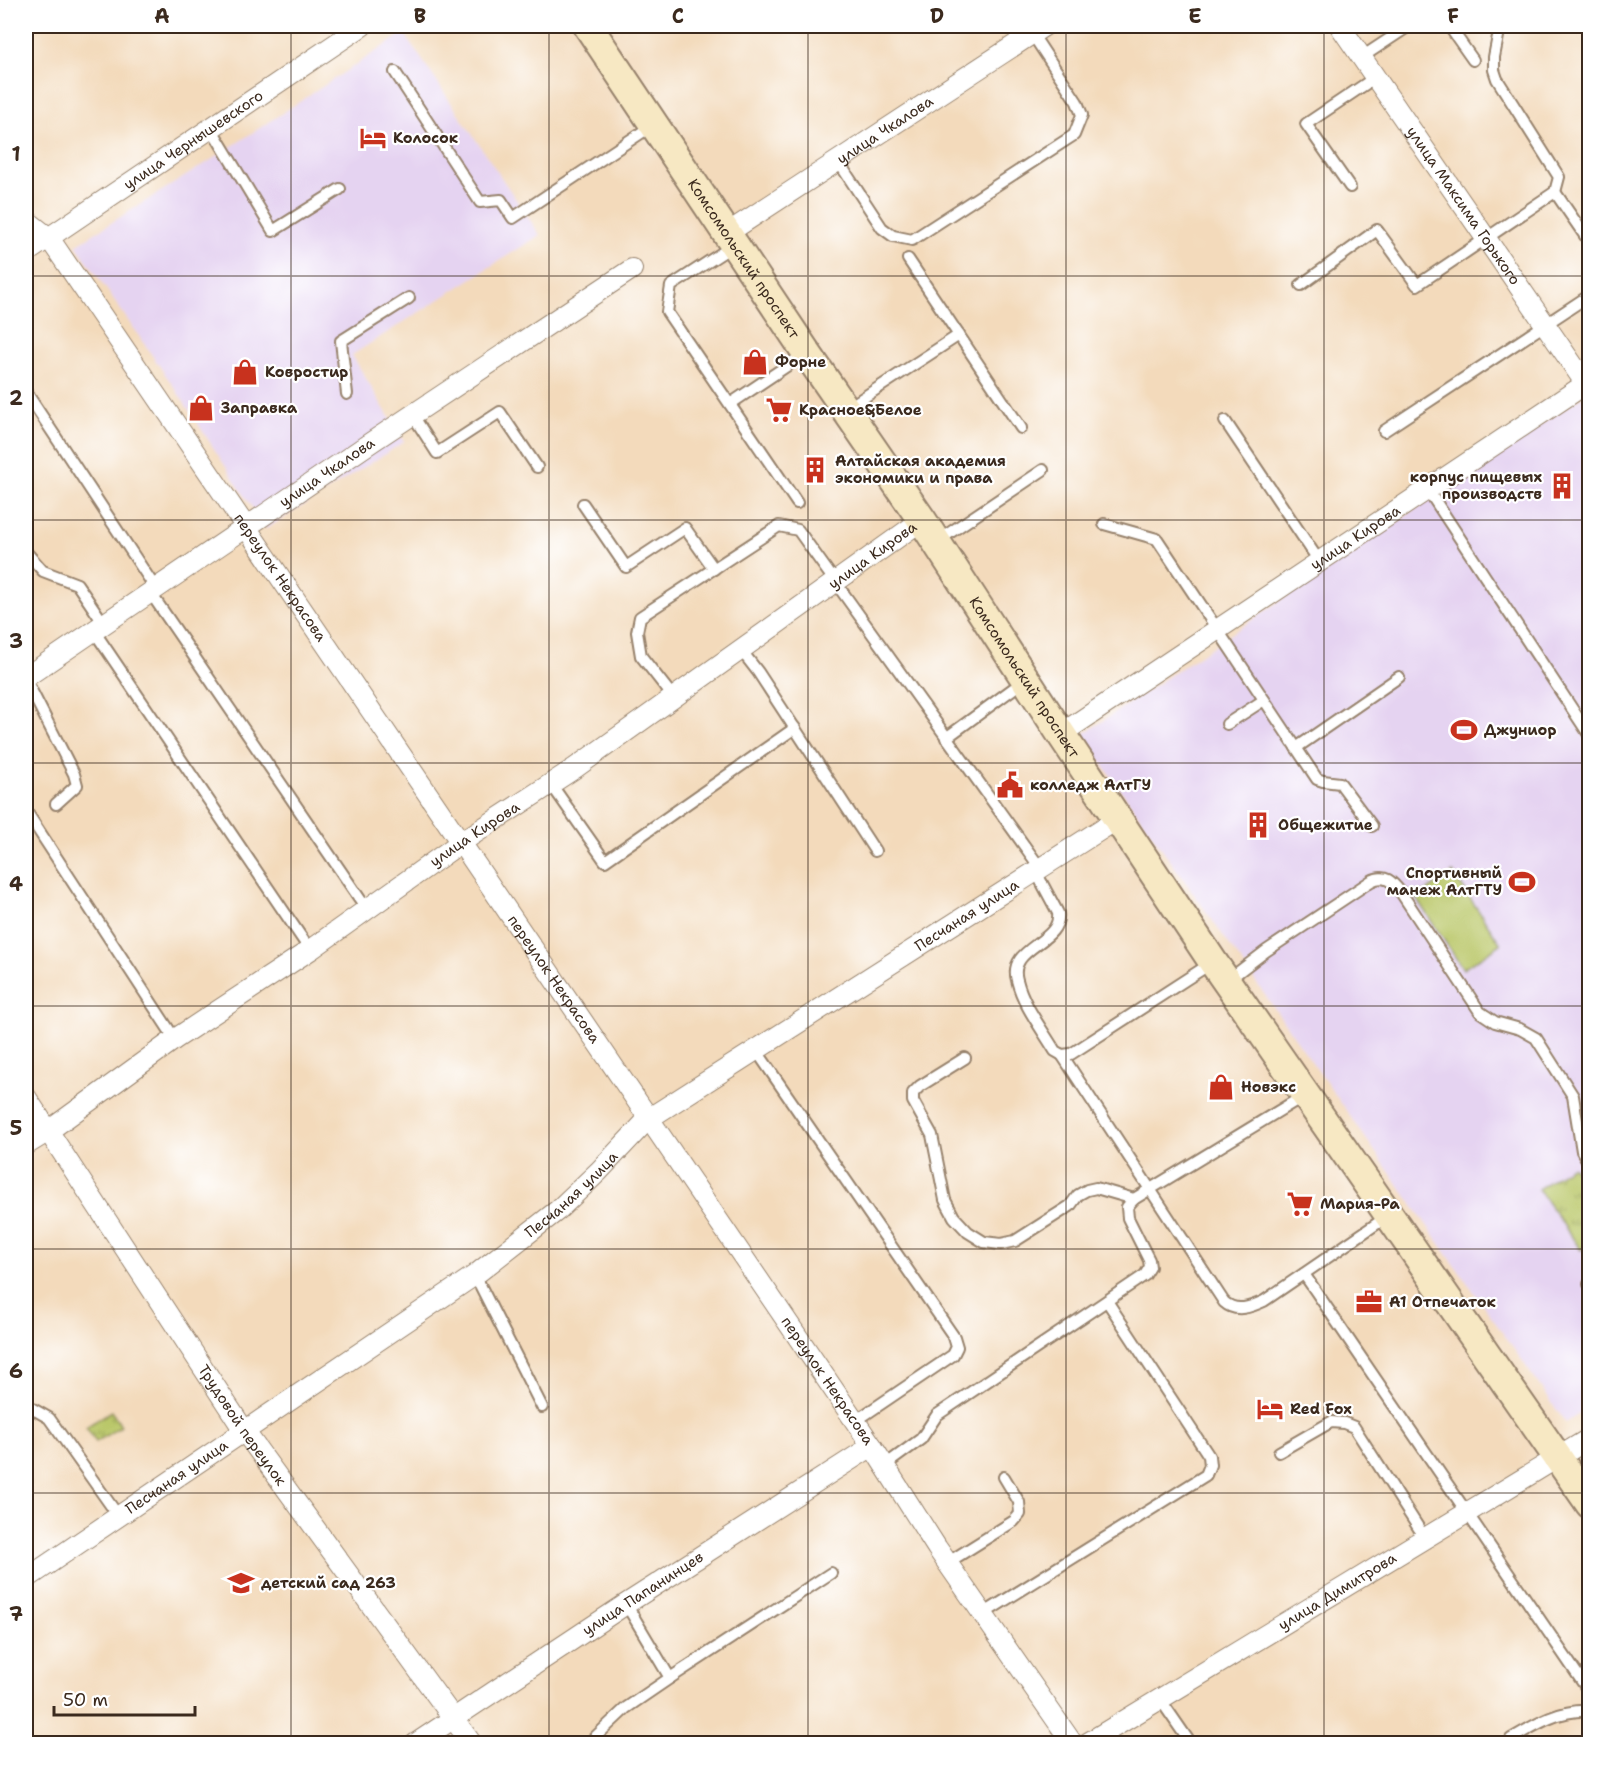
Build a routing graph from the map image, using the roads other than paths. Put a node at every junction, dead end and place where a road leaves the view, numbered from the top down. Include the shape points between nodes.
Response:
1 (362, 26) edge
2 (588, 26) edge
3 (1340, 26) edge
4 (1408, 26) edge
5 (1449, 26) edge
6 (1500, 26) edge
7 (1034, 28) edge
8 (1362, 57) junction
9 (1473, 60) dead end
10 (395, 72) dead end
11 (1376, 77) junction
12 (654, 125) junction
13 (211, 128) junction
14 (838, 161) junction
15 (1350, 187) dead end
16 (340, 189) dead end
17 (1555, 192) junction
18 (26, 220) edge
19 (49, 238) junction
20 (1488, 238) junction
21 (730, 239) junction
22 (1590, 243) edge
23 (26, 253) edge
24 (908, 259) dead end
25 (632, 269) dead end
26 (1301, 285) dead end
27 (1590, 295) edge
28 (409, 298) dead end
29 (1546, 325) junction
30 (959, 335) junction
31 (806, 352) junction
32 (1588, 382) edge
33 (26, 392) edge
34 (346, 394) dead end
35 (730, 404) junction
36 (30, 409) edge
37 (845, 409) junction
38 (412, 414) junction
39 (1225, 421) dead end
40 (1021, 428) dead end
41 (1384, 431) dead end
42 (537, 467) dead end
43 (1043, 470) dead end
44 (1428, 489) junction
45 (797, 503) dead end
46 (583, 504) dead end
47 (1104, 524) dead end
48 (246, 528) junction
49 (929, 531) junction
50 (26, 552) edge
51 (1319, 561) junction
52 (714, 569) junction
53 (836, 581) junction
54 (153, 591) junction
55 (99, 627) junction
56 (1217, 628) junction
57 (741, 650) junction
58 (1399, 677) dead end
59 (26, 679) edge
60 (1026, 680) junction
61 (674, 698) junction
62 (1264, 700) junction
63 (1227, 724) dead end
64 (795, 728) junction
65 (1061, 734) junction
66 (1590, 736) edge
67 (946, 738) junction
68 (1296, 747) junction
69 (551, 784) junction
70 (56, 804) dead end
71 (26, 811) edge
72 (1119, 818) junction
73 (1372, 826) dead end
74 (460, 843) junction
75 (875, 851) dead end
76 (1038, 871) junction
77 (366, 908) junction
78 (310, 950) junction
79 (1220, 971) junction
80 (175, 1039) junction
81 (756, 1050) junction
82 (1062, 1056) junction
83 (965, 1058) dead end
84 (1305, 1094) junction
85 (26, 1097) edge
86 (648, 1119) junction
87 (47, 1132) junction
88 (26, 1145) edge
89 (1590, 1165) edge
90 (1149, 1189) junction
91 (1134, 1199) junction
92 (1389, 1215) junction
93 (1304, 1274) junction
94 (475, 1275) junction
95 (1107, 1301) junction
96 (26, 1405) edge
97 (542, 1407) dead end
98 (854, 1422) junction
99 (245, 1432) junction
100 (1590, 1438) edge
101 (872, 1446) junction
102 (1280, 1452) dead end
103 (1558, 1458) junction
104 (884, 1466) junction
105 (1004, 1477) dead end
106 (1590, 1504) edge
107 (1466, 1513) junction
108 (119, 1517) junction
109 (1425, 1538) junction
110 (948, 1563) junction
111 (831, 1574) dead end
112 (26, 1579) edge
113 (626, 1604) junction
114 (983, 1614) junction
115 (670, 1678) junction
116 (1590, 1693) edge
117 (1160, 1699) junction
118 (1590, 1711) edge
119 (454, 1717) junction
120 (1511, 1740) dead end
121 (415, 1743) edge
122 (472, 1743) edge
123 (594, 1743) edge
124 (1073, 1743) edge
125 (1086, 1743) edge
126 (1191, 1743) edge

1 - 13 street, улица Чернышевского
2 - 12 main road, Комсомольский проспект
3 - 8 street, улица Максима Горького
4 - 8 lane
5 - 9 lane
6 - 17 lane via 1494,70 1559,177
7 - 14 street, улица Чкалова
7 - 14 lane via 1082,115 1074,135 912,240 893,236 882,228
8 - 11 street, улица Максима Горького
10 - 12 lane via 480,202 501,200 513,218
11 - 15 lane via 1306,124
11 - 20 street, улица Максима Горького
12 - 21 main road, Комсомольский проспект
13 - 16 lane via 273,231
13 - 19 street, улица Чернышевского
14 - 21 street, улица Чкалова
17 - 20 lane
17 - 22 lane
18 - 19 street, переулок Некрасова
19 - 23 street, улица Чернышевского
19 - 48 street, переулок Некрасова
20 - 26 lane via 1417,285 1377,230
20 - 29 street, улица Максима Горького
21 - 31 main road, Комсомольский проспект
21 - 35 lane via 671,286 668,312
24 - 30 lane
25 - 38 street, улица Чкалова
27 - 29 lane
28 - 34 lane via 341,341
29 - 32 street, улица Максима Горького
29 - 41 lane
30 - 37 lane
30 - 40 lane
31 - 35 lane
31 - 37 main road, Комсомольский проспект
32 - 44 street, улица Кирова
33 - 36 lane
35 - 45 lane
36 - 54 lane
37 - 49 main road, Комсомольский проспект
38 - 42 lane via 437,453 500,412
38 - 48 street, улица Чкалова
39 - 51 lane
43 - 49 lane
44 - 51 street, улица Кирова
44 - 66 lane
46 - 52 lane via 626,567 685,528
47 - 56 lane via 1156,539
48 - 54 street, улица Чкалова
48 - 74 street, переулок Некрасова
49 - 53 street, улица Кирова
49 - 60 main road, Комсомольский проспект
50 - 55 lane via 43,571 77,584
51 - 56 street, улица Кирова
52 - 53 lane via 779,526 798,530
52 - 61 lane via 640,617 641,656
53 - 57 street, улица Кирова
53 - 67 lane
54 - 55 street, улица Чкалова
54 - 77 lane
55 - 59 street, улица Чкалова
55 - 78 lane
56 - 62 lane
56 - 65 street, улица Кирова
57 - 61 street, улица Кирова
57 - 64 lane
58 - 68 lane
59 - 70 lane via 77,785
60 - 65 main road, Комсомольский проспект
60 - 67 lane
61 - 69 street, улица Кирова
62 - 63 lane
62 - 68 lane
64 - 69 lane via 605,861
64 - 75 lane
65 - 72 main road, Комсомольский проспект
67 - 76 lane
68 - 73 lane via 1317,779 1340,783
69 - 74 street, улица Кирова
71 - 80 lane
72 - 76 street, Песчаная улица
72 - 79 main road, Комсомольский проспект
74 - 77 street, улица Кирова
74 - 86 street, переулок Некрасова
76 - 81 street, Песчаная улица
76 - 82 lane via 1059,919 1023,955 1016,967 1016,979 1055,1051
77 - 78 street, улица Кирова
78 - 80 street, улица Кирова
79 - 82 lane
79 - 84 main road, Комсомольский проспект
79 - 89 lane via 1266,951 1371,881 1379,877 1390,879 1480,1012 1536,1038 1574,1096 1582,1151
80 - 87 street, улица Кирова
81 - 86 street, Песчаная улица
81 - 98 lane via 954,1337 957,1347 953,1355
82 - 90 lane
83 - 91 lane via 920,1086 913,1101 932,1135 945,1200 969,1232 984,1242 1002,1244 1015,1240 1070,1206 1078,1195 1096,1188
84 - 90 lane
84 - 92 main road, Комсомольский проспект
85 - 87 street, Трудовой переулок
86 - 94 street, Песчаная улица via 558,1210
86 - 98 street, переулок Некрасова
87 - 88 street, улица Кирова
87 - 99 street, Трудовой переулок
90 - 91 lane
90 - 93 lane via 1230,1307 1253,1306
91 - 95 lane via 1127,1207 1128,1218 1150,1267 1145,1275
92 - 93 lane
92 - 103 main road, Комсомольский проспект
93 - 107 lane
94 - 97 lane
94 - 99 street, Песчаная улица
95 - 104 lane via 937,1415 921,1439
95 - 114 lane via 1209,1456 1210,1465 1206,1475
96 - 108 lane via 49,1418
98 - 101 street, переулок Некрасова
99 - 108 street, Песчаная улица
99 - 119 street, Трудовой переулок
100 - 103 street, улица Димитрова
101 - 104 street, переулок Некрасова
101 - 113 street, улица Папанинцев
102 - 109 lane via 1331,1422 1354,1427
103 - 106 main road, Комсомольский проспект
103 - 107 street, улица Димитрова
104 - 110 street, переулок Некрасова
105 - 110 lane via 1019,1502 1020,1514
107 - 109 street, улица Димитрова
107 - 116 lane
108 - 112 street, Песчаная улица
109 - 117 street, улица Димитрова
110 - 114 street, переулок Некрасова
111 - 115 lane
113 - 115 lane
113 - 119 street, улица Папанинцев
114 - 124 street, переулок Некрасова
115 - 123 lane via 626,1708 592,1740
117 - 125 street, улица Димитрова
117 - 126 lane
118 - 120 lane via 1573,1710 1537,1723
119 - 121 street, улица Папанинцев
119 - 122 street, Трудовой переулок

